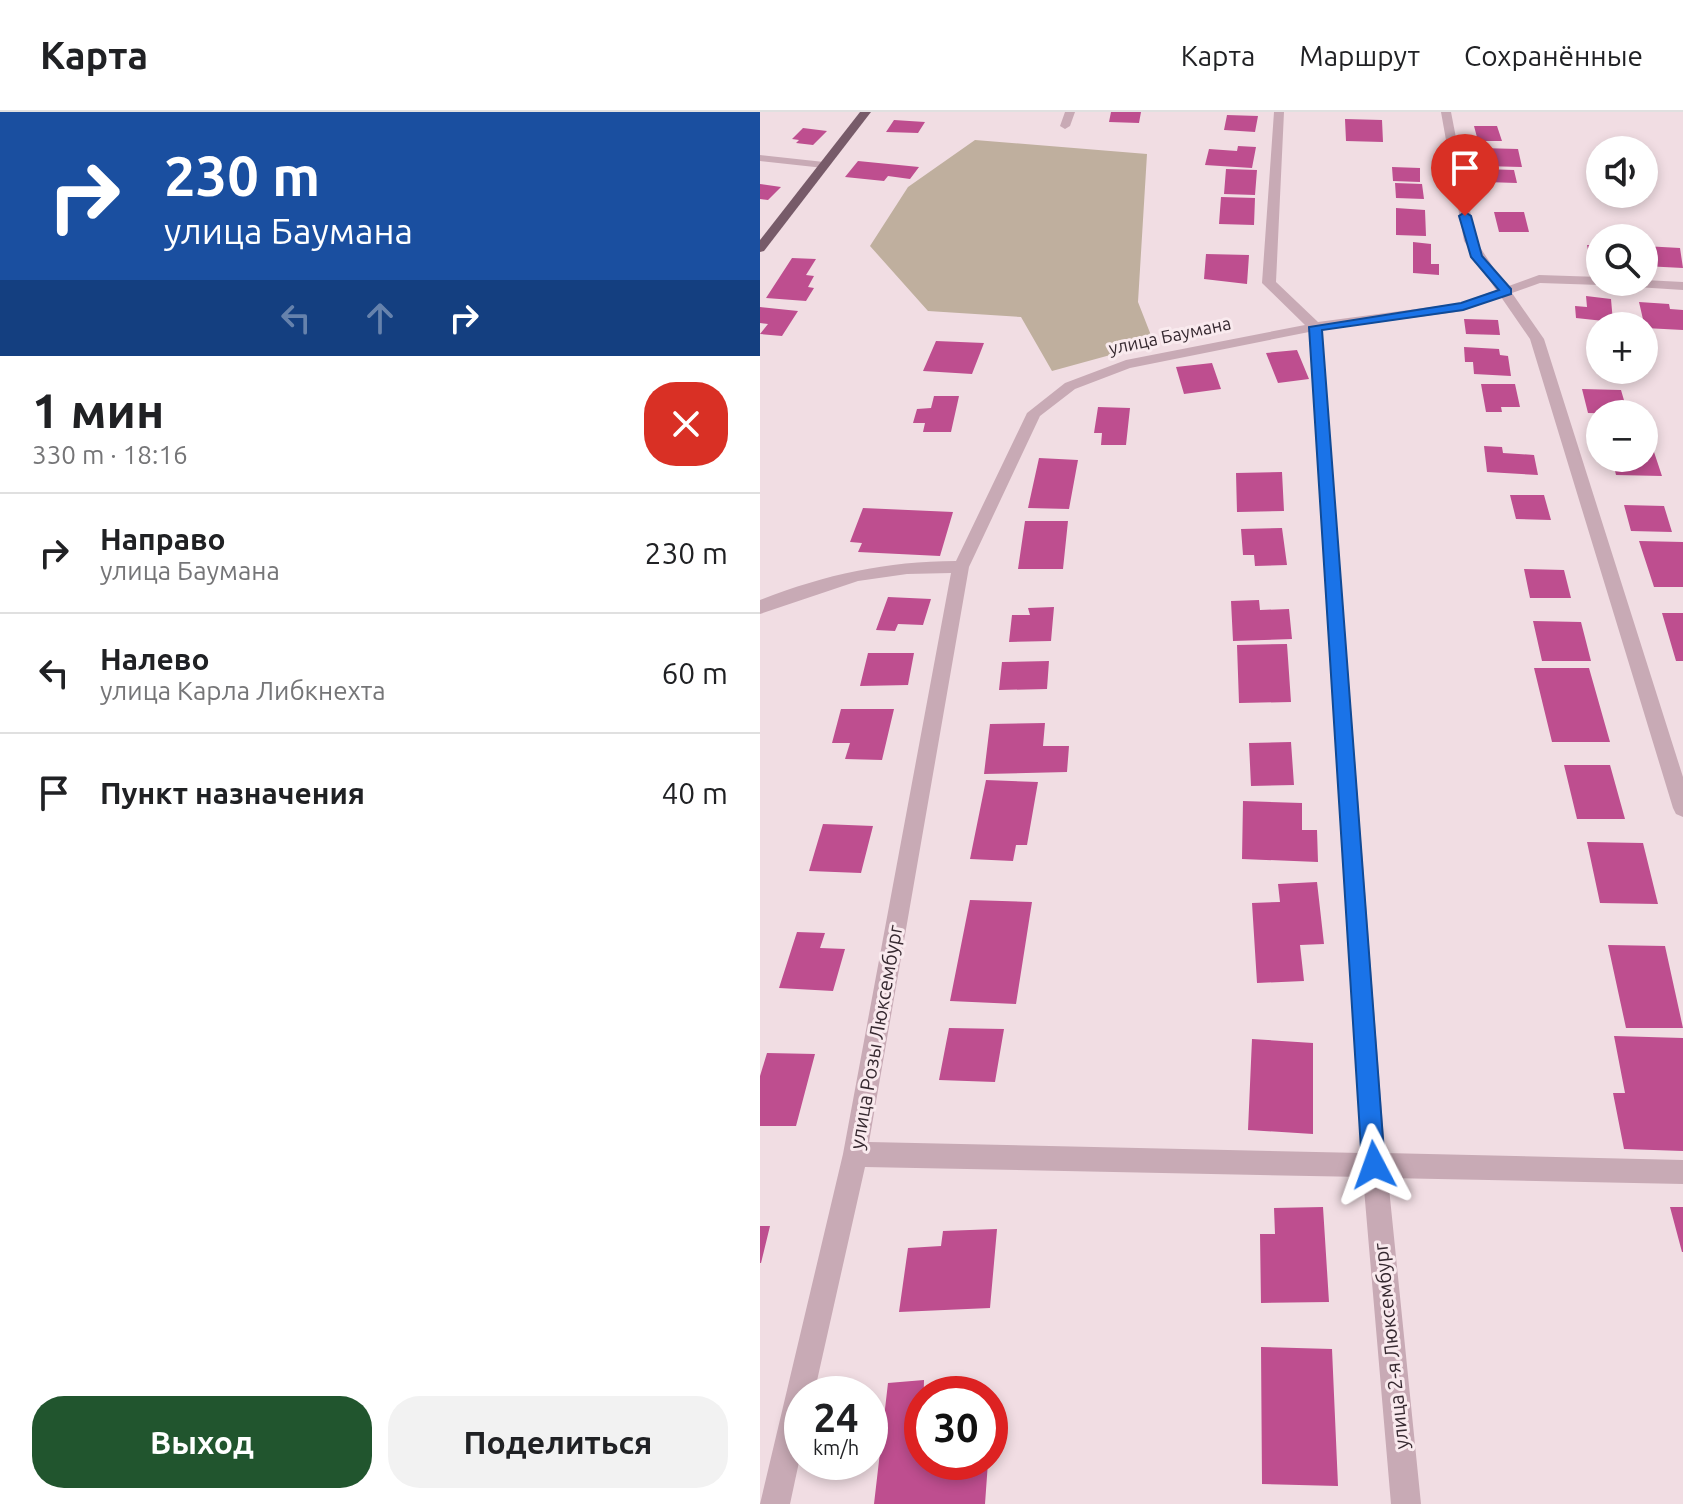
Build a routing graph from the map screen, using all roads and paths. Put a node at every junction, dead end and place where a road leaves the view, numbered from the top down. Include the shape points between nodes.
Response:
1 (866, 112) edge
2 (1070, 112) edge
3 (1279, 112) edge
4 (1446, 112) edge
5 (1065, 126) dead end
6 (760, 158) edge
7 (824, 165) junction
8 (760, 248) edge
9 (1586, 281) edge
10 (1658, 284) edge
11 (1683, 286) edge
12 (1507, 291) junction
13 (1315, 327) junction
14 (961, 567) junction
15 (760, 607) edge
16 (1683, 808) edge
17 (855, 1154) junction
18 (1374, 1165) junction
19 (1683, 1172) edge
20 (775, 1504) edge
21 (1406, 1504) edge

1 - 7 main road
2 - 5 street
3 - 13 street via 1269,283
4 - 12 street via 1470,241
6 - 7 street
7 - 8 main road
9 - 12 street, улица Баумана via 1539,279
10 - 11 street
12 - 13 street, улица Баумана via 1463,307
12 - 16 street via 1537,339
13 - 14 street, улица Баумана via 1126,364 1051,398 1034,413
13 - 18 street, улица 2-я Люксембург
14 - 15 street via 868,570
14 - 17 street, улица Розы Люксембург
17 - 18 street
17 - 20 street, улица Розы Люксембург
18 - 19 street
18 - 21 street, улица 2-я Люксембург

